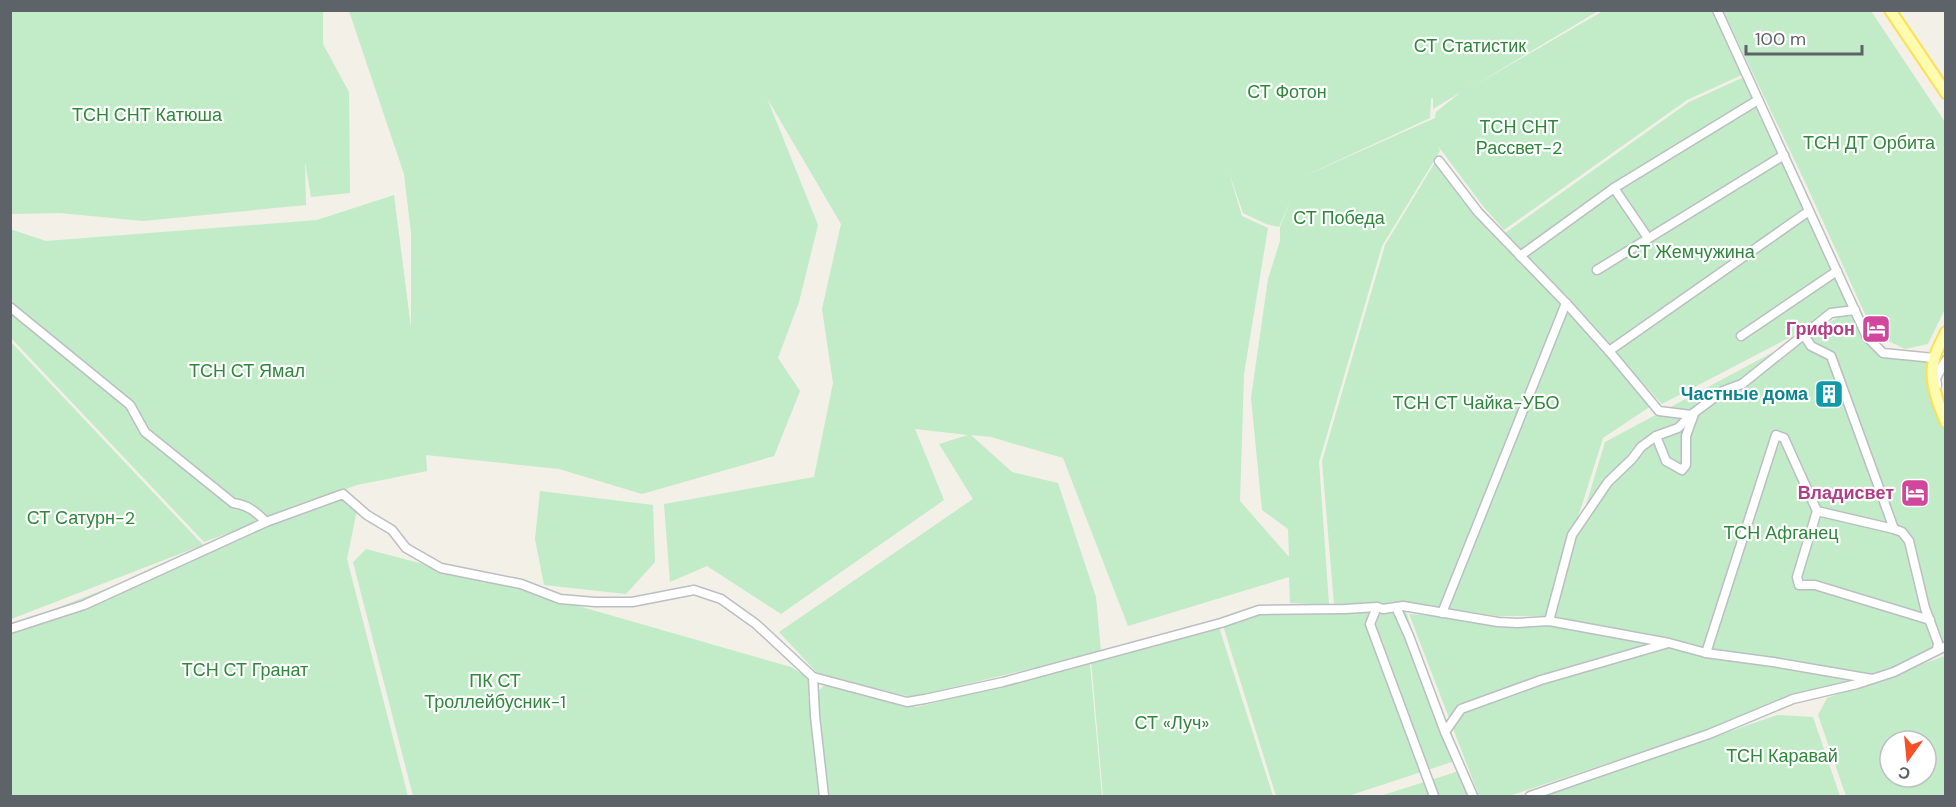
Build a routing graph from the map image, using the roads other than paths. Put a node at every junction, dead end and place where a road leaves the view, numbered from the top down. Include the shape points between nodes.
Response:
1 (1717, 10) edge
2 (1890, 10) edge
3 (1946, 93) edge
4 (1758, 100) junction
5 (1784, 155) junction
6 (1439, 161) dead end
7 (1614, 189) junction
8 (1809, 211) junction
9 (1648, 238) junction
10 (1520, 256) junction
11 (1597, 270) dead end
12 (1837, 271) junction
13 (1566, 303) junction
14 (10, 308) edge
15 (1855, 310) junction
16 (1946, 332) edge
17 (1804, 335) junction
18 (1741, 336) dead end
19 (1609, 351) junction
20 (1940, 359) edge
21 (1693, 413) junction
22 (1946, 422) edge
23 (1656, 436) junction
24 (1817, 511) junction
25 (266, 522) junction
26 (1894, 529) junction
27 (1377, 606) junction
28 (1396, 607) junction
29 (1442, 613) junction
30 (1930, 620) junction
31 (1549, 621) junction
32 (10, 629) edge
33 (1669, 644) junction
34 (1941, 648) edge
35 (1706, 653) junction
36 (813, 677) junction
37 (1872, 679) junction
38 (1445, 732) junction
39 (824, 796) edge
40 (1434, 796) edge
41 (1473, 796) edge
42 (1530, 796) edge

1 - 4 street
2 - 3 main road
4 - 5 street
4 - 7 street
5 - 8 street
5 - 9 street
6 - 10 street via 1478,212
7 - 9 street
7 - 10 street
8 - 12 street
8 - 19 street
9 - 11 street
10 - 13 street
12 - 15 street
12 - 18 street
13 - 19 street
13 - 29 street
14 - 25 street via 130,405 145,432 233,503 256,511
15 - 17 street via 1832,313
15 - 20 street via 1867,337 1883,353
16 - 20 main road
17 - 21 street via 1742,384 1723,391
17 - 26 street via 1811,346 1831,356
19 - 21 street via 1659,411
20 - 22 main road via 1932,377
21 - 23 street via 1678,428
21 - 23 street via 1682,470 1666,461
23 - 31 street via 1608,482 1572,535
24 - 26 street
24 - 30 street via 1797,577 1799,585 1815,585
24 - 35 street via 1784,438 1776,435
25 - 32 street via 84,605
25 - 36 street via 343,494 392,530 406,548 441,568 520,584 560,599 632,602 694,590 721,599 756,624
26 - 30 street via 1909,541
27 - 28 street
27 - 36 street via 1259,610 1003,682 916,701 907,702
27 - 40 street via 1370,624
28 - 29 street
28 - 38 street
29 - 31 street via 1508,622
30 - 34 street
31 - 33 street
33 - 35 street
33 - 38 street via 1541,680 1461,709
34 - 37 street
35 - 37 street
36 - 39 street
37 - 42 street via 1793,699 1709,734
38 - 41 street

